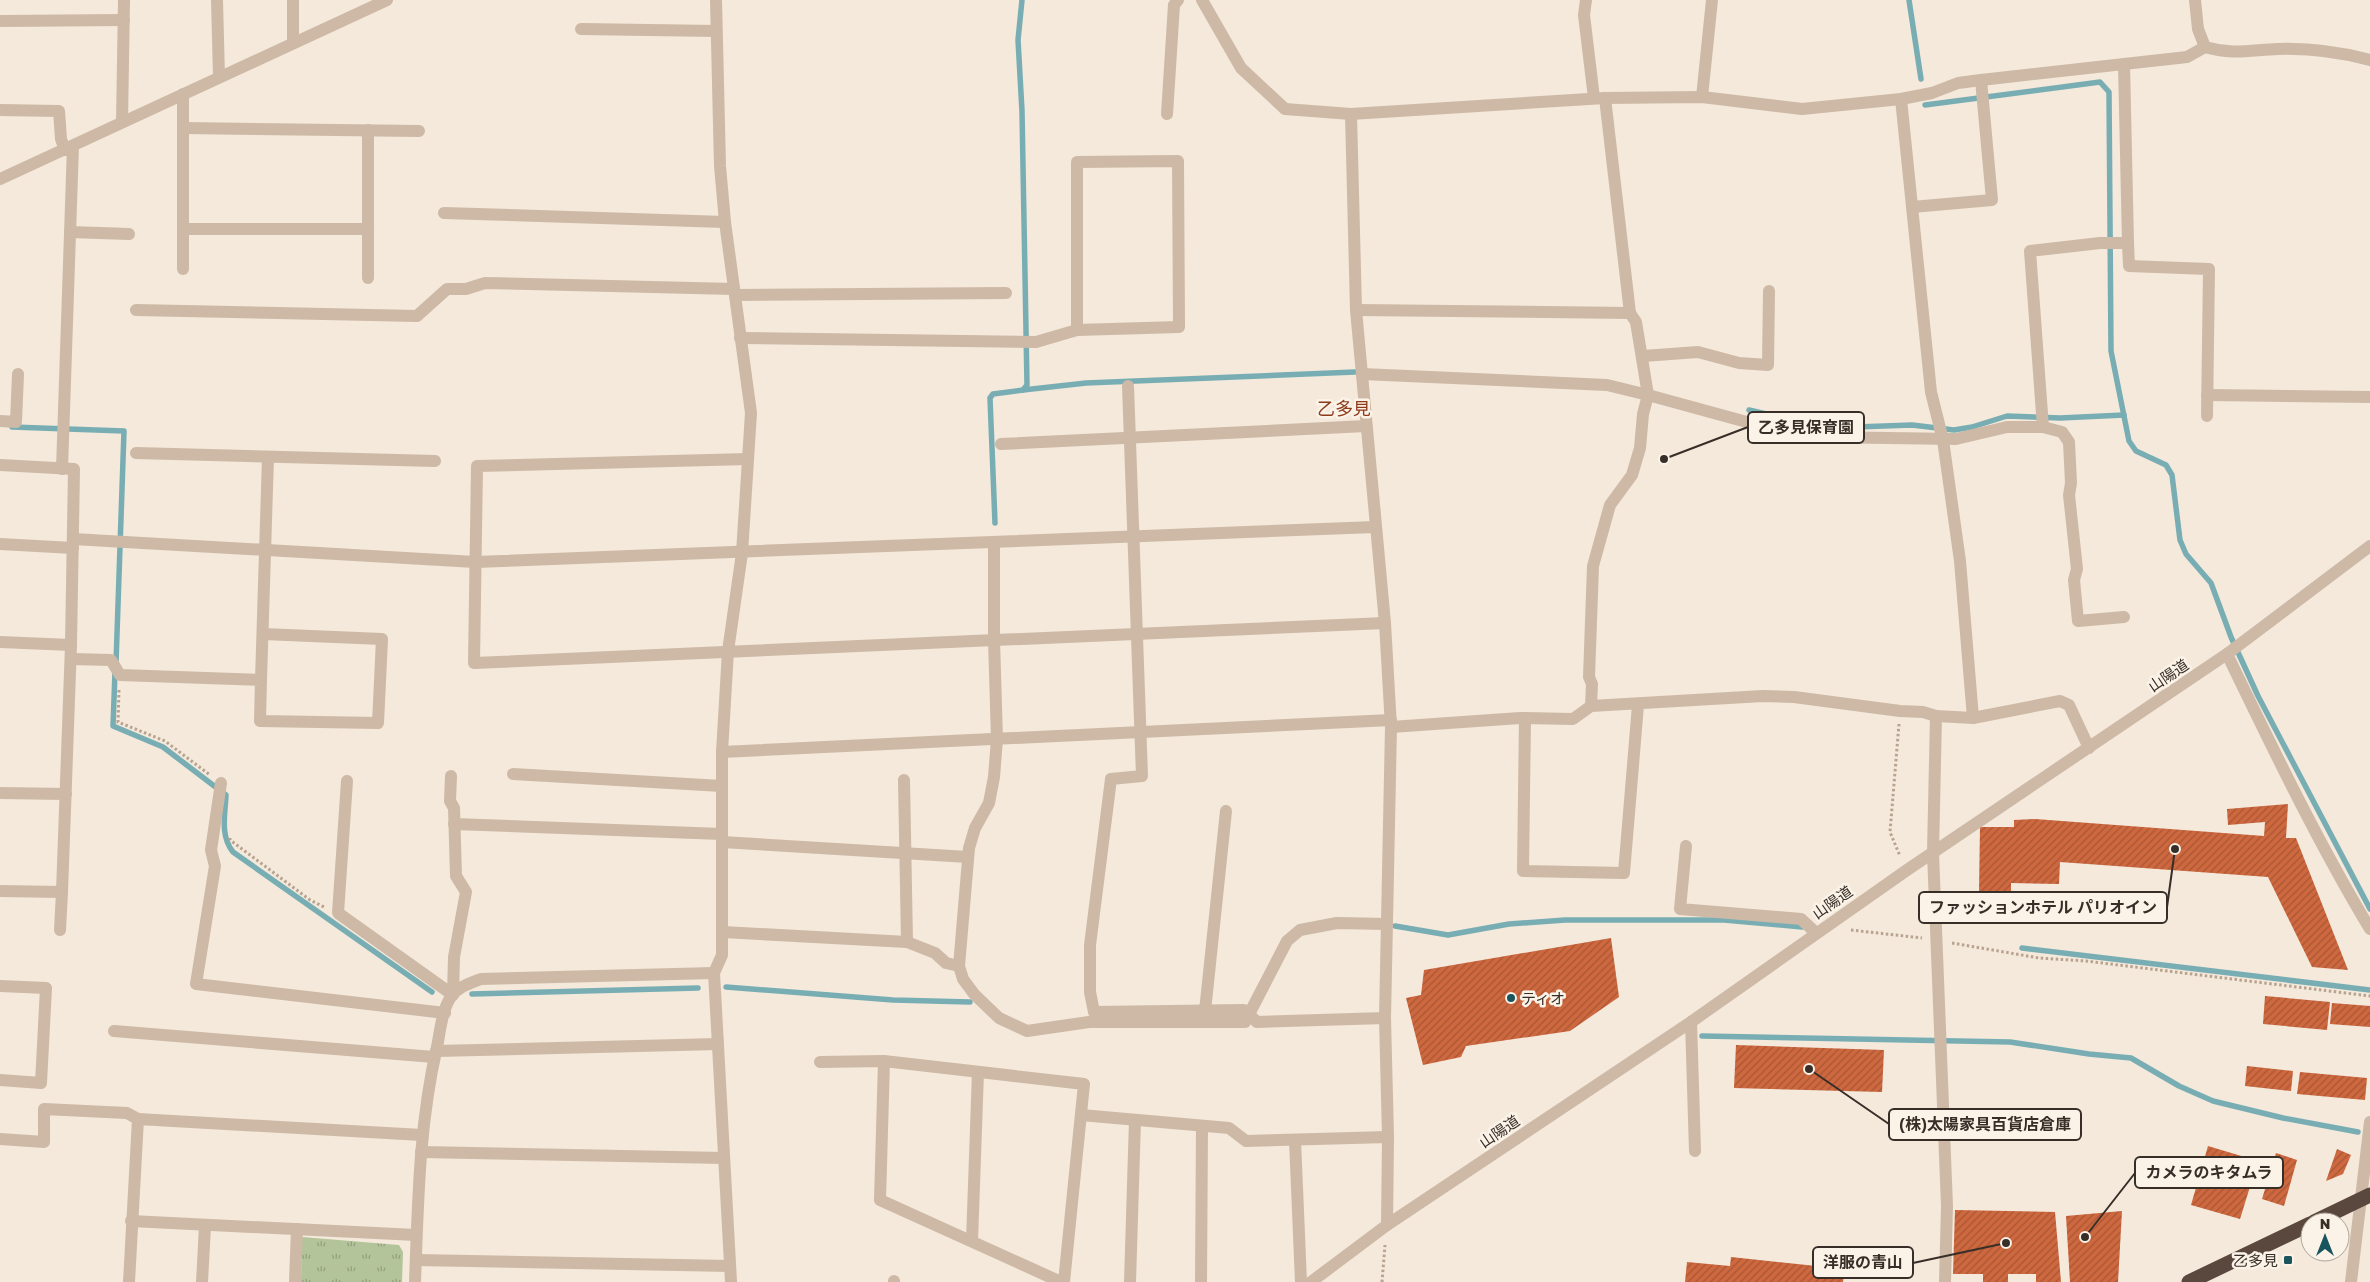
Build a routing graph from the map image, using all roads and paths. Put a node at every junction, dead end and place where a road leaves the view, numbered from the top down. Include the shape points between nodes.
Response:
1 (124, 0) edge
2 (217, 0) edge
3 (293, 0) edge
4 (387, 0) edge
5 (716, 0) edge
6 (1178, 0) edge
7 (1202, 0) edge
8 (1586, 0) edge
9 (1712, 0) edge
10 (2195, 0) edge
11 (124, 20) junction
12 (0, 21) edge
13 (581, 30) dead end
14 (716, 31) junction
15 (293, 42) junction
16 (2205, 47) junction
17 (2370, 60) edge
18 (2124, 64) junction
19 (219, 76) junction
20 (1982, 92) junction
21 (183, 94) junction
22 (1702, 97) junction
23 (1600, 98) junction
24 (1901, 99) junction
25 (0, 110) edge
26 (1167, 114) dead end
27 (1352, 114) junction
28 (122, 122) junction
29 (183, 128) junction
30 (368, 130) junction
31 (419, 131) dead end
32 (69, 148) junction
33 (0, 179) edge
34 (1912, 207) junction
35 (444, 213) dead end
36 (725, 222) junction
37 (183, 228) junction
38 (368, 230) junction
39 (70, 232) junction
40 (129, 234) dead end
41 (2124, 243) junction
42 (183, 269) dead end
43 (368, 278) dead end
44 (734, 292) junction
45 (1769, 292) dead end
46 (1006, 293) dead end
47 (136, 310) dead end
48 (1356, 310) junction
49 (1630, 313) junction
50 (1077, 330) junction
51 (740, 338) junction
52 (1643, 356) junction
53 (18, 374) dead end
54 (1362, 374) junction
55 (1128, 386) dead end
56 (2207, 394) junction
57 (1648, 395) junction
58 (2370, 397) edge
59 (2207, 416) dead end
60 (2043, 420) junction
61 (0, 421) edge
62 (1366, 426) junction
63 (1941, 431) junction
64 (1130, 438) junction
65 (1001, 444) dead end
66 (136, 453) dead end
67 (268, 456) junction
68 (748, 459) junction
69 (435, 461) dead end
70 (0, 465) edge
71 (62, 469) junction
72 (1375, 527) junction
73 (1133, 537) junction
74 (994, 542) junction
75 (73, 543) junction
76 (0, 544) edge
77 (2370, 546) edge
78 (265, 550) junction
79 (742, 553) junction
80 (475, 562) junction
81 (2124, 618) dead end
82 (1385, 622) junction
83 (1138, 633) junction
84 (262, 634) junction
85 (994, 640) junction
86 (0, 642) edge
87 (71, 646) junction
88 (2233, 650) junction
89 (728, 652) junction
90 (71, 659) junction
91 (261, 680) junction
92 (1638, 705) junction
93 (1591, 706) junction
94 (1900, 711) junction
95 (1936, 716) junction
96 (1525, 718) junction
97 (1973, 718) junction
98 (1391, 724) junction
99 (1142, 732) junction
100 (997, 739) junction
101 (2089, 748) junction
102 (722, 752) junction
103 (513, 774) dead end
104 (452, 776) dead end
105 (904, 780) dead end
106 (347, 781) dead end
107 (722, 786) junction
108 (220, 787) dead end
109 (0, 794) edge
110 (66, 794) junction
111 (1226, 811) dead end
112 (454, 824) junction
113 (722, 838) junction
114 (1686, 846) dead end
115 (905, 852) junction
116 (1933, 853) junction
117 (968, 857) junction
118 (1907, 870) junction
119 (0, 891) edge
120 (62, 892) junction
121 (1387, 924) junction
122 (2370, 929) edge
123 (60, 930) dead end
124 (1821, 930) junction
125 (723, 932) junction
126 (1936, 940) junction
127 (907, 942) junction
128 (959, 966) junction
129 (714, 973) junction
130 (0, 986) edge
131 (453, 995) junction
132 (2370, 996) edge
133 (1205, 1010) junction
134 (445, 1013) junction
135 (1250, 1016) junction
136 (1385, 1018) junction
137 (1691, 1022) junction
138 (114, 1030) dead end
139 (718, 1044) junction
140 (435, 1054) junction
141 (884, 1061) junction
142 (820, 1062) dead end
143 (978, 1072) junction
144 (0, 1080) edge
145 (1081, 1115) junction
146 (138, 1119) junction
147 (1135, 1120) junction
148 (2370, 1122) edge
149 (1202, 1126) junction
150 (422, 1134) junction
151 (1388, 1137) junction
152 (0, 1139) edge
153 (1295, 1140) junction
154 (1695, 1151) dead end
155 (421, 1152) junction
156 (724, 1158) junction
157 (2365, 1198) edge
158 (2335, 1212) edge
159 (131, 1221) junction
160 (1387, 1224) junction
161 (204, 1226) junction
162 (297, 1229) junction
163 (2300, 1229) edge
164 (416, 1235) junction
165 (972, 1241) junction
166 (416, 1260) junction
167 (730, 1266) junction
168 (129, 1282) edge
169 (202, 1282) edge
170 (295, 1282) edge
171 (415, 1282) edge
172 (731, 1282) edge
173 (1062, 1282) edge
174 (1130, 1282) edge
175 (1201, 1282) edge
176 (1301, 1282) edge
177 (1311, 1282) edge
178 (1382, 1282) edge
179 (1945, 1282) edge
180 (2189, 1282) edge
181 (2351, 1282) edge

1 - 11 street
2 - 19 street
3 - 15 street
4 - 15 street
5 - 14 street
6 - 26 street via 1174,5
7 - 27 street via 1241,68 1285,109
8 - 23 street via 1584,15
9 - 22 street
10 - 16 street via 2198,29
11 - 12 street
11 - 28 street
13 - 14 street
14 - 36 street
15 - 19 street
16 - 17 street via 2225,53 2320,50
16 - 18 street via 2187,57
18 - 20 street
18 - 41 street
19 - 21 street
20 - 24 street via 1958,83 1932,93
20 - 34 street via 1992,200
21 - 28 street
21 - 29 street
22 - 23 street
22 - 24 street via 1802,109
23 - 27 street
23 - 49 street
24 - 34 street
25 - 32 street via 60,112 60,138
27 - 48 street
28 - 32 street
29 - 30 street
29 - 37 street
30 - 31 street
30 - 38 street
32 - 33 street
32 - 39 street
34 - 63 street via 1931,392
35 - 36 street
36 - 44 street
37 - 38 street
37 - 42 street
38 - 43 street
39 - 40 street
39 - 71 street
41 - 56 street via 2129,266 2209,269
41 - 60 street via 2030,251
44 - 46 street
44 - 47 street via 485,283 466,289 447,289 416,316
44 - 51 street
45 - 52 street via 1768,365 1739,363 1698,352
48 - 49 street
48 - 54 street
49 - 52 street via 1636,322
50 - 50 street via 1179,327 1178,161 1078,162
50 - 51 street via 1036,342
51 - 68 street via 751,413
52 - 57 street
53 - 61 street via 16,422
54 - 57 street via 1607,385
54 - 62 street
55 - 64 street
56 - 58 street
56 - 59 street
57 - 63 street via 1765,427 1820,438
57 - 93 street via 1640,448 1632,475 1610,504 1593,566
60 - 63 street via 1956,439
60 - 81 street via 2062,432 2069,442 2078,621
62 - 64 street
62 - 72 street
63 - 97 street via 1960,561
64 - 65 street
64 - 73 street
66 - 67 street
67 - 69 street
67 - 78 street
68 - 79 street
68 - 80 street via 477,466
70 - 71 street
71 - 75 street via 74,469
72 - 73 street
72 - 82 street
73 - 74 street
73 - 83 street
74 - 79 street
74 - 85 street
75 - 76 street
75 - 78 street via 120,541
75 - 87 street
77 - 88 street, 山陽道
78 - 80 street
78 - 84 street
79 - 80 street
79 - 89 street
80 - 89 street via 474,663
82 - 83 street
82 - 98 street
83 - 85 street
83 - 99 street
84 - 91 street
84 - 91 street via 382,639 378,723 260,721
85 - 89 street
85 - 100 street
86 - 87 street
87 - 90 street
88 - 101 street, 山陽道
88 - 122 street via 2293,790
89 - 102 street
90 - 91 street via 111,660 120,675
90 - 110 street
92 - 93 street
92 - 94 street via 1763,696
92 - 96 street via 1624,873 1523,871
93 - 96 street via 1573,719
94 - 95 street
94 - 118 path via 1890,832
95 - 97 street
95 - 116 street
96 - 98 street
97 - 101 street via 2060,701 2069,705
98 - 99 street
98 - 121 street
99 - 100 street
99 - 133 street via 1142,776 1111,779 1090,945 1090,992 1094,1012
100 - 102 street
100 - 117 street via 989,803 975,828
101 - 116 street, 山陽道
102 - 107 street
103 - 107 street
104 - 112 street via 450,801 454,808
105 - 115 street
106 - 131 street via 338,913
107 - 113 street
108 - 134 street via 211,850 215,866 196,984
109 - 110 street
110 - 120 street
111 - 133 street
112 - 113 street
112 - 131 street via 456,876 466,892 454,957
113 - 115 street
113 - 125 street
114 - 124 street via 1680,909 1801,919
115 - 117 street
115 - 127 street
116 - 118 street, 山陽道
116 - 126 street
117 - 128 street
118 - 124 street, 山陽道
119 - 120 street
120 - 123 street
121 - 135 street via 1337,923 1300,930 1287,941
121 - 136 street
124 - 126 path
124 - 137 street, 山陽道
125 - 127 street
125 - 129 street via 722,955
126 - 132 path via 2039,958
126 - 179 street via 1947,1206
127 - 128 street via 935,953 946,963
128 - 135 street via 963,979 980,1000 999,1018 1027,1031 1089,1022 1245,1022
129 - 131 street via 481,979 460,987
129 - 139 street
130 - 144 street via 46,988 41,1083
131 - 134 street
133 - 135 street via 1244,1010
134 - 140 street
135 - 136 street via 1257,1022
136 - 151 street
137 - 154 street
137 - 160 street, 山陽道
138 - 140 street
139 - 140 street
139 - 156 street
140 - 150 street
141 - 142 street
141 - 143 street
141 - 165 street via 880,1200
143 - 145 street via 1084,1084
143 - 165 street
145 - 147 street
145 - 173 street
146 - 150 street
146 - 152 street via 127,1113 44,1109 44,1142
146 - 159 street
147 - 149 street
147 - 174 street
148 - 157 street
149 - 153 street via 1229,1128 1246,1141
149 - 175 street
150 - 155 street
151 - 153 street
151 - 160 street
153 - 176 street
155 - 156 street
155 - 164 street
156 - 167 street
157 - 158 highway
157 - 181 street
159 - 161 street
159 - 168 street
160 - 177 street, 山陽道
160 - 178 path
161 - 162 street
161 - 169 street
162 - 164 street
162 - 170 street
163 - 180 highway
164 - 166 street
165 - 173 street
166 - 167 street
166 - 171 street
167 - 172 street

